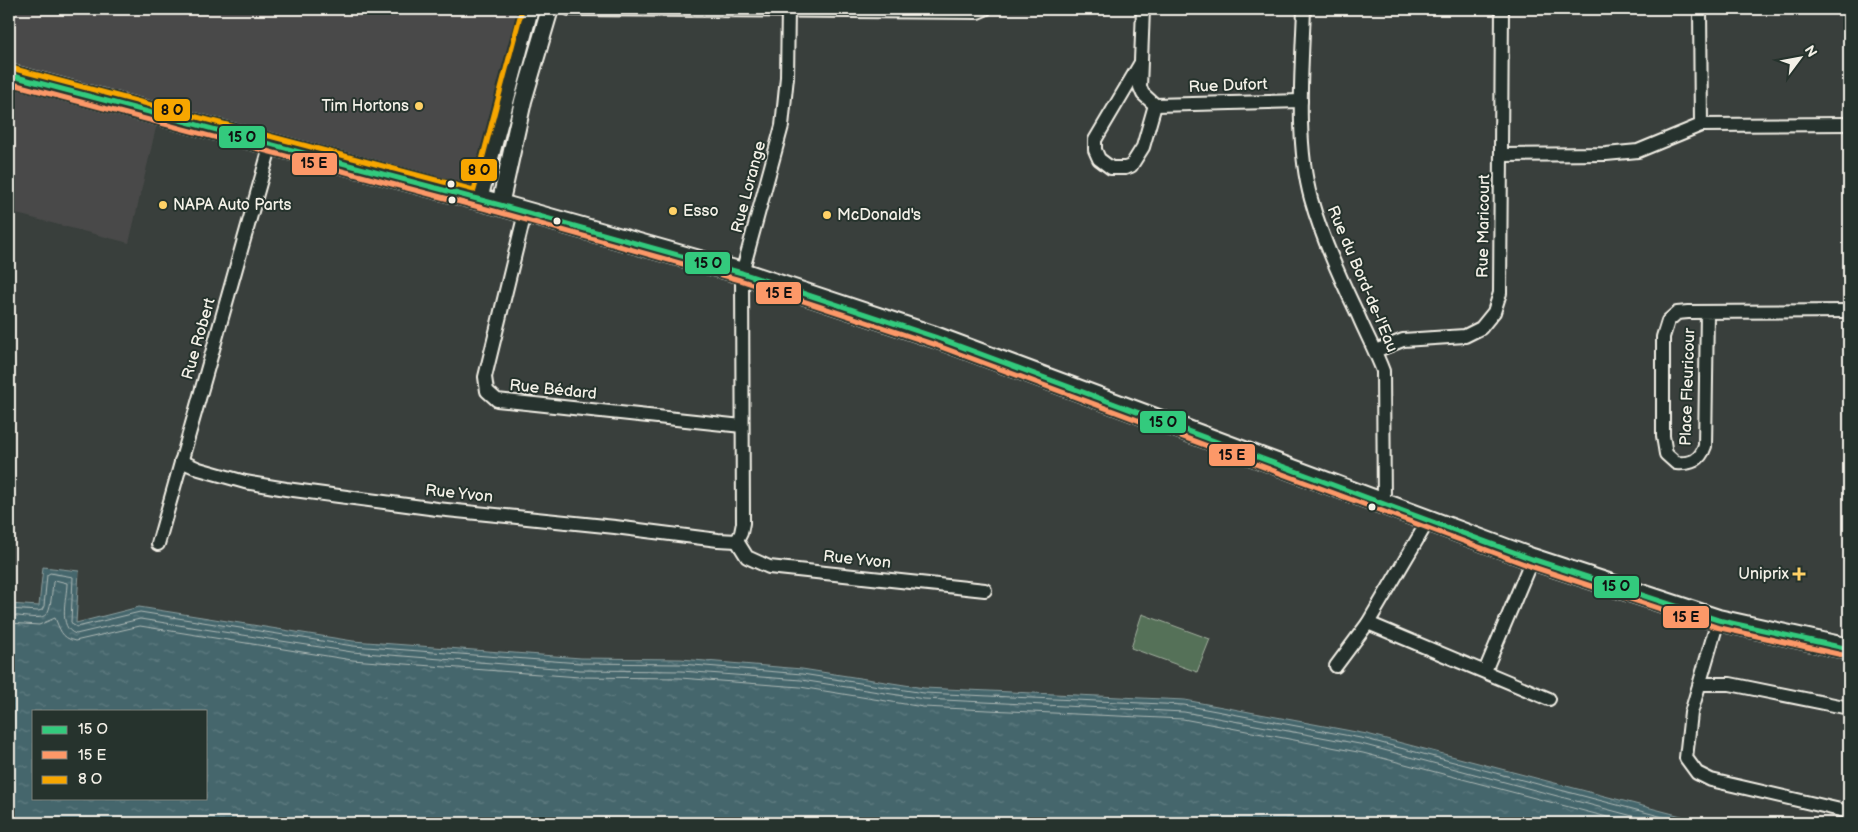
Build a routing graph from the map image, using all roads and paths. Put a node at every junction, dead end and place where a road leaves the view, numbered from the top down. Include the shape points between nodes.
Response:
1 (530, 9) edge
2 (550, 9) edge
3 (569, 9) edge
4 (985, 9) edge
5 (1143, 9) edge
6 (1304, 9) edge
7 (1502, 9) edge
8 (788, 10) edge
9 (1698, 11) edge
10 (1141, 62) junction
11 (9, 75) edge
12 (1301, 101) junction
13 (1155, 105) junction
14 (1849, 124) edge
15 (1701, 125) junction
16 (271, 144) junction
17 (1501, 155) junction
18 (479, 199) junction
19 (500, 204) junction
20 (525, 213) junction
21 (742, 273) junction
22 (1707, 312) junction
23 (1849, 312) edge
24 (1375, 351) junction
25 (742, 426) junction
26 (181, 461) junction
27 (1384, 504) junction
28 (1428, 521) junction
29 (737, 541) junction
30 (158, 544) dead end
31 (1532, 559) junction
32 (985, 590) dead end
33 (1718, 620) junction
34 (1368, 624) junction
35 (1849, 649) edge
36 (1336, 666) dead end
37 (1485, 671) junction
38 (1700, 684) junction
39 (1550, 699) dead end
40 (1849, 708) edge
41 (1849, 812) edge

1 - 18 street
2 - 19 street via 523,101
3 - 8 street
4 - 8 street via 978,12
5 - 10 street
6 - 12 street, Rue du Bord-de-l'Eau
7 - 17 street, Rue Maricourt
8 - 21 street, Rue Lorange via 782,126
9 - 15 street
10 - 13 street via 1140,87
10 - 13 street via 1094,140 1099,159 1111,168 1131,166 1143,147
11 - 16 main road
12 - 13 street, Rue Dufort
12 - 24 street, Rue du Bord-de-l'Eau via 1303,153 1310,198 1347,293
14 - 15 street
15 - 17 street via 1638,151
16 - 18 main road
16 - 26 street, Rue Robert
17 - 24 street, Rue Maricourt via 1500,293 1494,312 1481,328 1465,336 1403,340
18 - 19 main road
19 - 20 main road
20 - 21 main road
20 - 25 street, Rue Bédard via 485,377 487,391 497,400
21 - 25 street, Rue Lorange
21 - 27 main road via 935,337
22 - 22 street, Place Fleuricour via 1705,446 1702,455 1694,462 1676,463 1666,454 1663,436 1663,337 1668,321 1676,313
22 - 23 street, Place Fleuricour
24 - 27 street, Rue du Bord-de-l'Eau via 1383,371
25 - 29 street, Rue Lorange via 743,523
26 - 29 street, Rue Yvon via 245,482 286,489
26 - 30 street, Rue Robert
27 - 28 main road
28 - 31 main road
28 - 34 street
29 - 32 street, Rue Yvon via 747,557 769,567
31 - 33 main road
31 - 37 street
33 - 35 main road
33 - 38 street
34 - 36 street
34 - 37 street
37 - 39 street
38 - 40 street via 1730,684
38 - 41 street via 1691,713 1686,758 1697,773 1711,780

